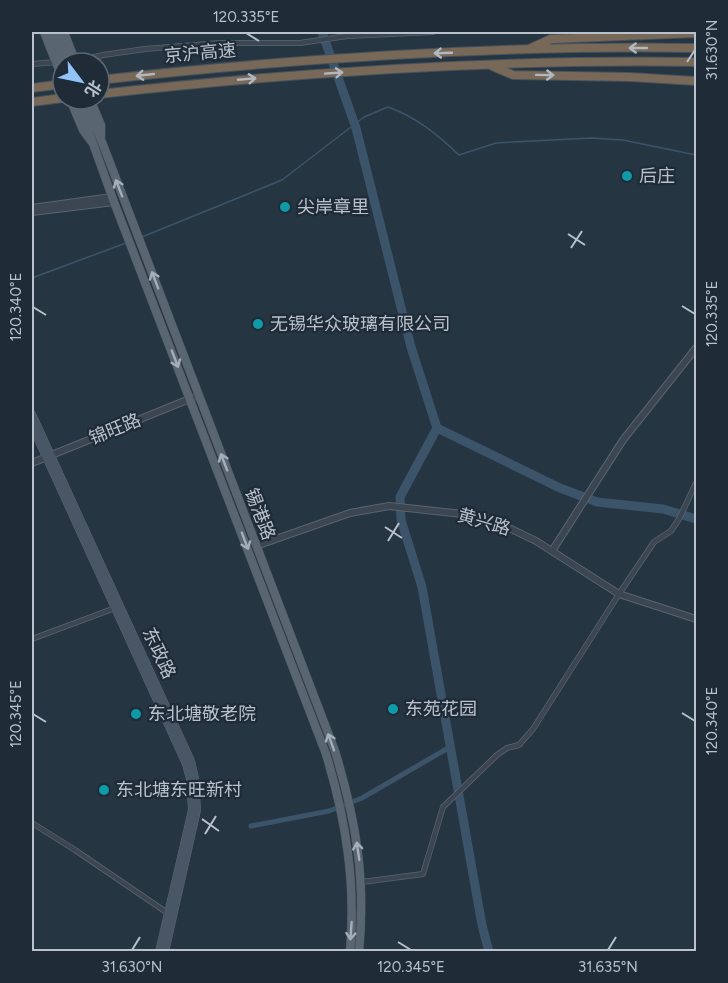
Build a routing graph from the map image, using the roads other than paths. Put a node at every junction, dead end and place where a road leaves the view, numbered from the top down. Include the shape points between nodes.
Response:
1 (44, 32) edge
2 (51, 32) edge
3 (57, 32) edge
4 (64, 32) edge
5 (432, 32) edge
6 (696, 33) edge
7 (696, 48) edge
8 (526, 50) junction
9 (56, 51) edge
10 (59, 51) edge
11 (61, 51) edge
12 (71, 51) edge
13 (111, 54) edge
14 (696, 62) edge
15 (51, 63) edge
16 (32, 64) edge
17 (489, 65) junction
18 (111, 79) edge
19 (696, 81) edge
20 (51, 85) edge
21 (32, 88) edge
22 (111, 93) edge
23 (51, 99) edge
24 (32, 102) edge
25 (75, 111) edge
26 (83, 111) edge
27 (87, 111) edge
28 (95, 111) edge
29 (98, 144) junction
30 (113, 199) junction
31 (32, 210) edge
32 (133, 235) junction
33 (136, 244) junction
34 (696, 348) edge
35 (199, 395) junction
36 (190, 398) junction
37 (32, 414) edge
38 (32, 426) edge
39 (48, 456) junction
40 (32, 463) edge
41 (696, 483) edge
42 (256, 546) junction
43 (552, 551) junction
44 (618, 594) junction
45 (118, 607) junction
46 (696, 619) edge
47 (32, 639) edge
48 (32, 823) edge
49 (362, 882) junction
50 (172, 916) junction
51 (159, 951) edge
52 (165, 951) edge
53 (350, 951) edge
54 (359, 951) edge

1 - 9 main road
2 - 10 main road
3 - 11 main road
4 - 12 main road
5 - 13 street
6 - 8 highway, 京沪高速 via 551,39
7 -> 8 highway
8 -> 18 highway, 京沪高速 via 307,60
14 - 17 highway
15 - 16 street
17 -> 19 highway, 京沪高速 via 513,75
22 -> 17 highway, 京沪高速 via 312,74
20 - 21 highway
23 - 24 highway
25 - 29 main road via 83,130
26 - 29 main road, 锡港路
27 - 29 main road, 锡港路
28 - 29 main road via 101,125
29 - 30 main road, 锡港路
32 -> 29 main road, 锡港路
30 - 31 street
30 - 32 main road, 锡港路
32 - 33 main road, 锡港路
35 -> 33 main road, 锡港路
33 -> 36 main road, 锡港路
34 - 43 street via 623,440
35 - 36 street, 锦旺路
42 -> 35 main road, 锡港路
36 - 39 street, 锦旺路
36 -> 53 main road, 锡港路 via 340,800 352,881
37 - 39 main road, 东政路
38 - 39 main road, 东政路
39 - 40 street, 锦旺路
39 - 45 main road, 东政路
41 - 44 street via 671,531 654,542
42 - 43 street, 黄兴路 via 350,513 389,506 472,515 499,523
49 -> 42 main road, 锡港路 via 349,798
43 - 44 street, 黄兴路
44 - 46 street, 黄兴路
44 - 49 street via 534,729 519,746 497,755 443,807 423,874
45 - 47 street
45 - 50 main road, 东政路 via 180,747 190,779 192,810
48 - 50 street
49 - 54 main road, 锡港路
50 - 51 main road, 东政路
50 - 52 main road, 东政路

